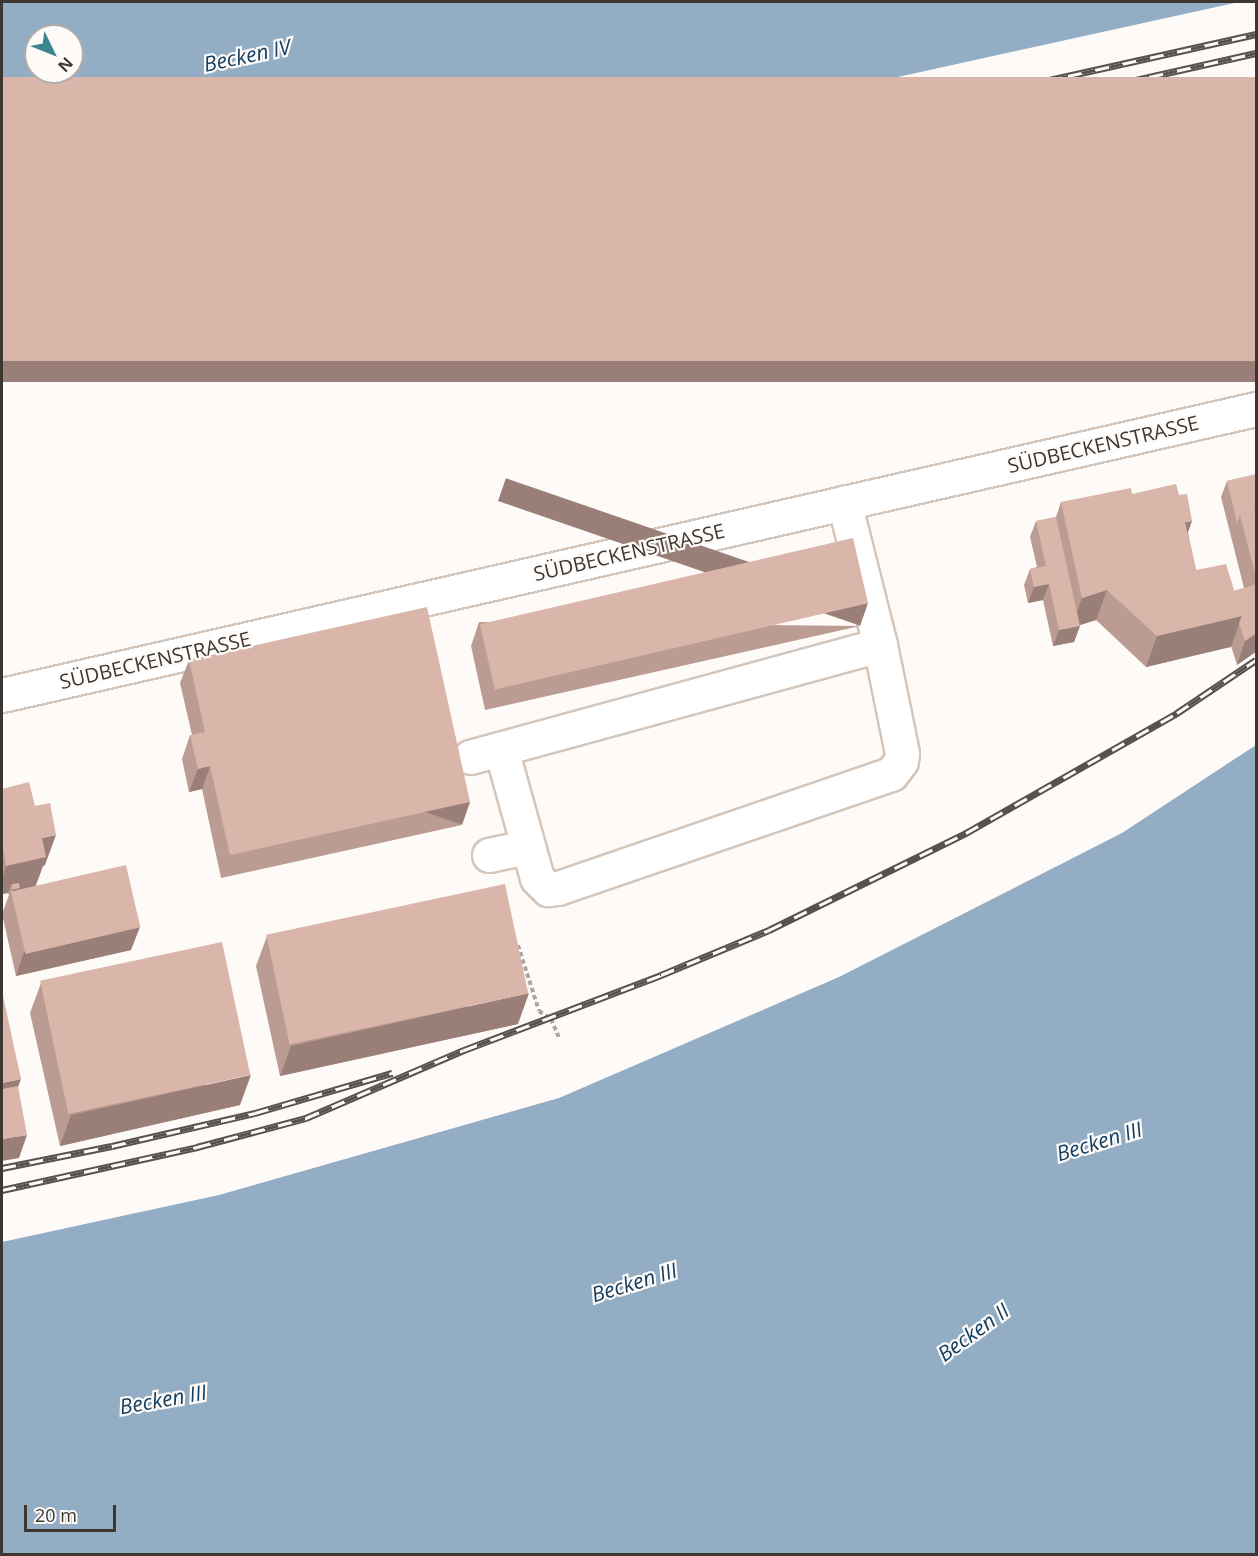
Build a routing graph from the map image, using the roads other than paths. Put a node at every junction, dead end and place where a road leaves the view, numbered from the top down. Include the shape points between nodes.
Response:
1 (1257, 408) edge
2 (844, 502) junction
3 (880, 645) junction
4 (2, 695) edge
5 (528, 846) junction
6 (489, 855) dead end

1 - 2 street, SÜDBECKENSTRASSE
2 - 3 street
2 - 4 street, SÜDBECKENSTRASSE
3 - 5 street via 486,753
3 - 5 street via 902,753 891,774 558,888 541,885
5 - 6 street

